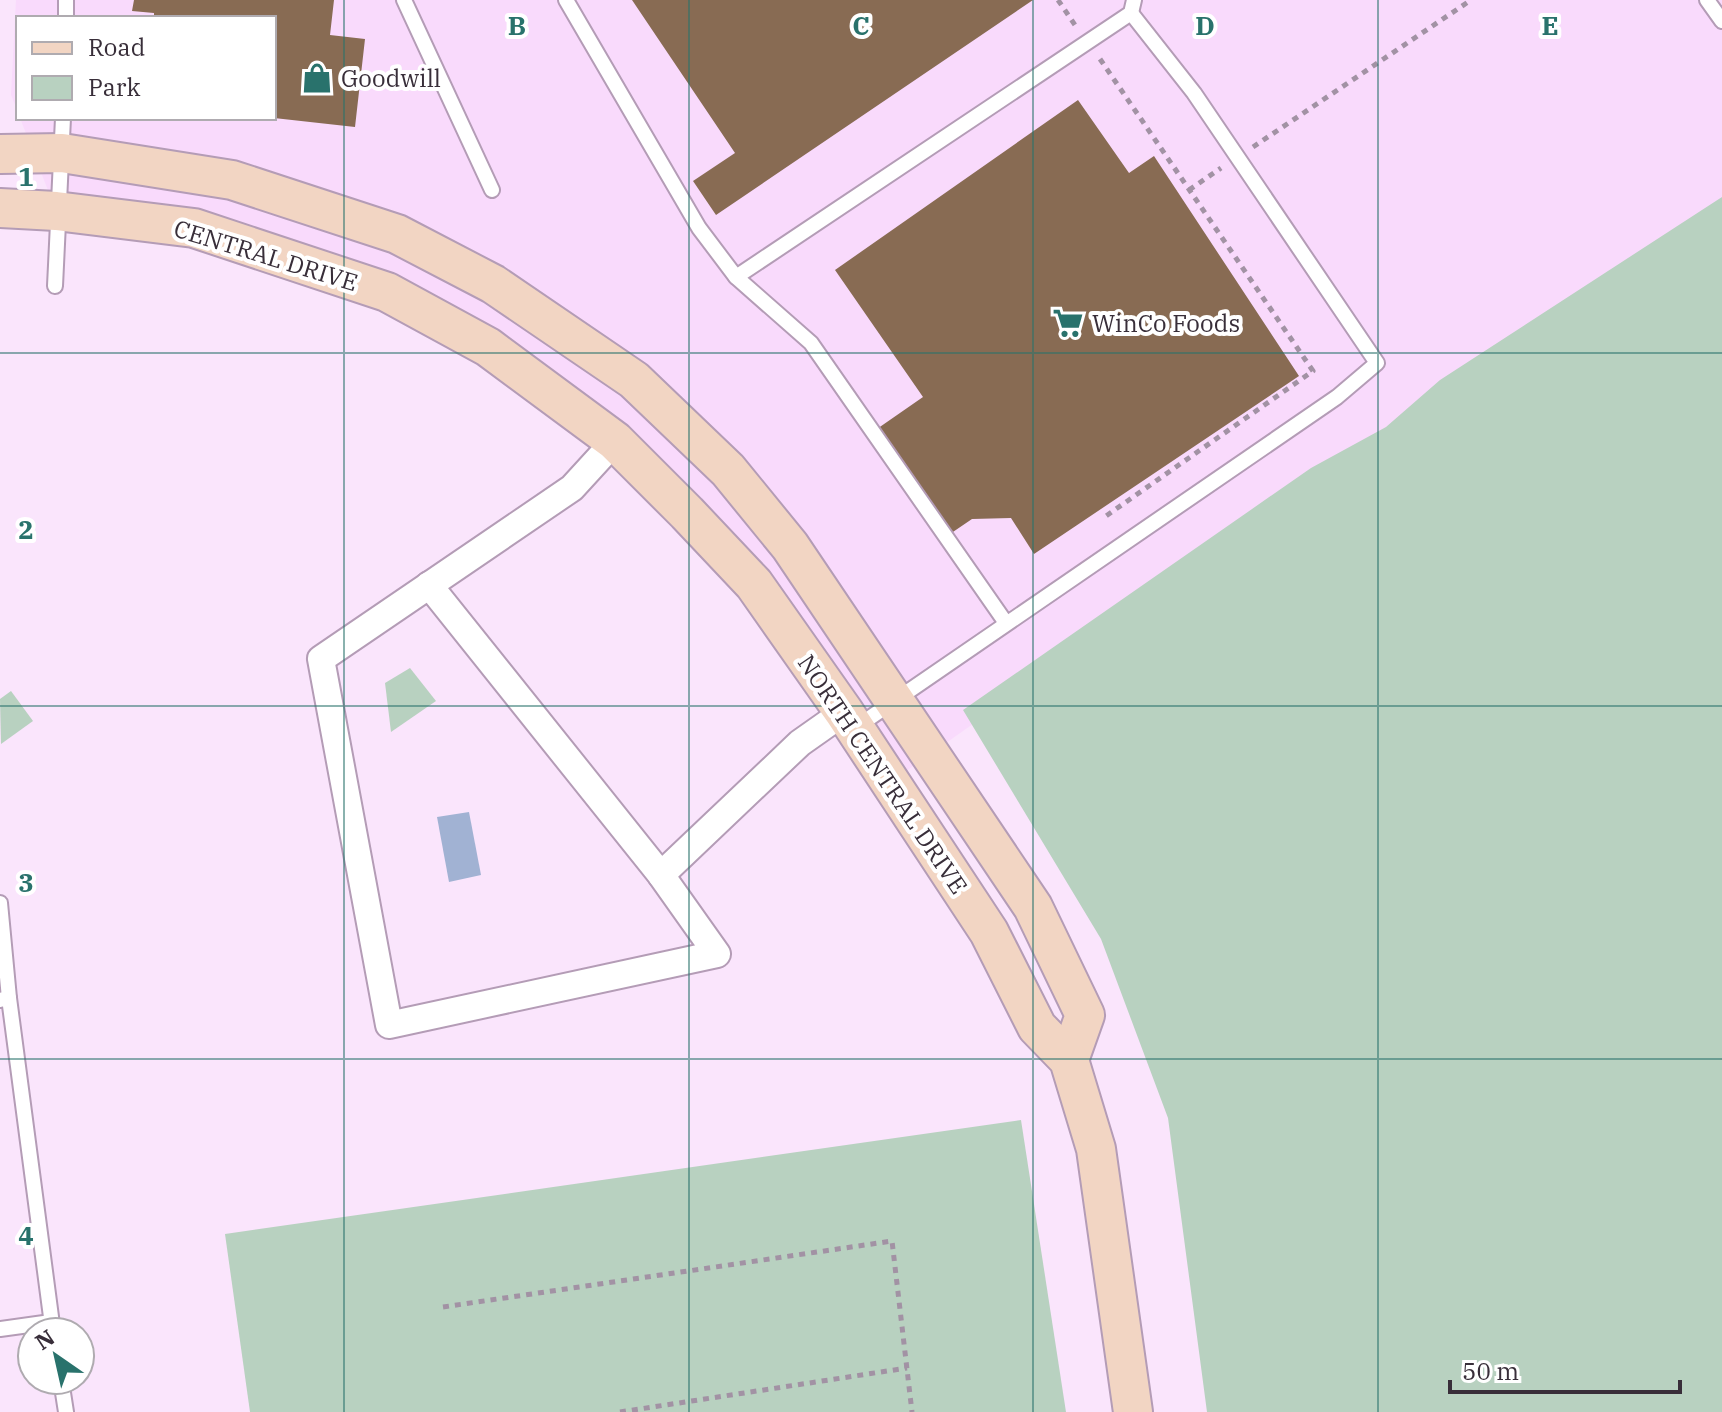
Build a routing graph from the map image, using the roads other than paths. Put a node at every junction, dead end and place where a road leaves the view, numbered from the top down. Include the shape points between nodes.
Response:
1 (404, 0) edge
2 (566, 0) edge
3 (1707, 0) edge
4 (1132, 6) edge
5 (1722, 21) edge
6 (62, 135) edge
7 (0, 154) edge
8 (492, 190) dead end
9 (0, 208) edge
10 (56, 211) junction
11 (736, 277) junction
12 (55, 286) dead end
13 (387, 292) joint
14 (615, 441) junction
15 (429, 585) junction
16 (1006, 623) junction
17 (894, 699) junction
18 (849, 720) junction
19 (661, 875) junction
20 (0, 903) edge
21 (5, 999) edge
22 (1069, 1060) junction
23 (50, 1316) edge
24 (1133, 1412) edge

1 - 8 lane
2 - 11 lane via 699,228
3 - 5 lane
4 - 11 lane via 1088,42
4 - 16 lane via 1377,363 1337,397
6 - 7 main road
6 - 10 lane
6 - 17 main road via 232,180 397,234 493,284 634,380 728,470 790,546
9 - 10 main road, CENTRAL DRIVE
10 - 12 lane
10 - 13 main road, CENTRAL DRIVE via 194,228
11 - 16 lane via 811,343
13 - 14 main road, NORTH CENTRAL DRIVE via 488,347
14 - 15 street via 572,488
14 - 18 main road, NORTH CENTRAL DRIVE via 754,584
15 - 19 street
15 - 19 street via 321,659 389,1025 717,954
16 - 17 lane
17 - 18 lane
17 - 22 main road via 1033,907 1085,1015
18 - 19 street via 800,743
18 - 22 main road, NORTH CENTRAL DRIVE via 989,932 1037,1027
20 - 21 lane
21 - 23 lane
22 - 24 main road, NORTH CENTRAL DRIVE via 1096,1149

